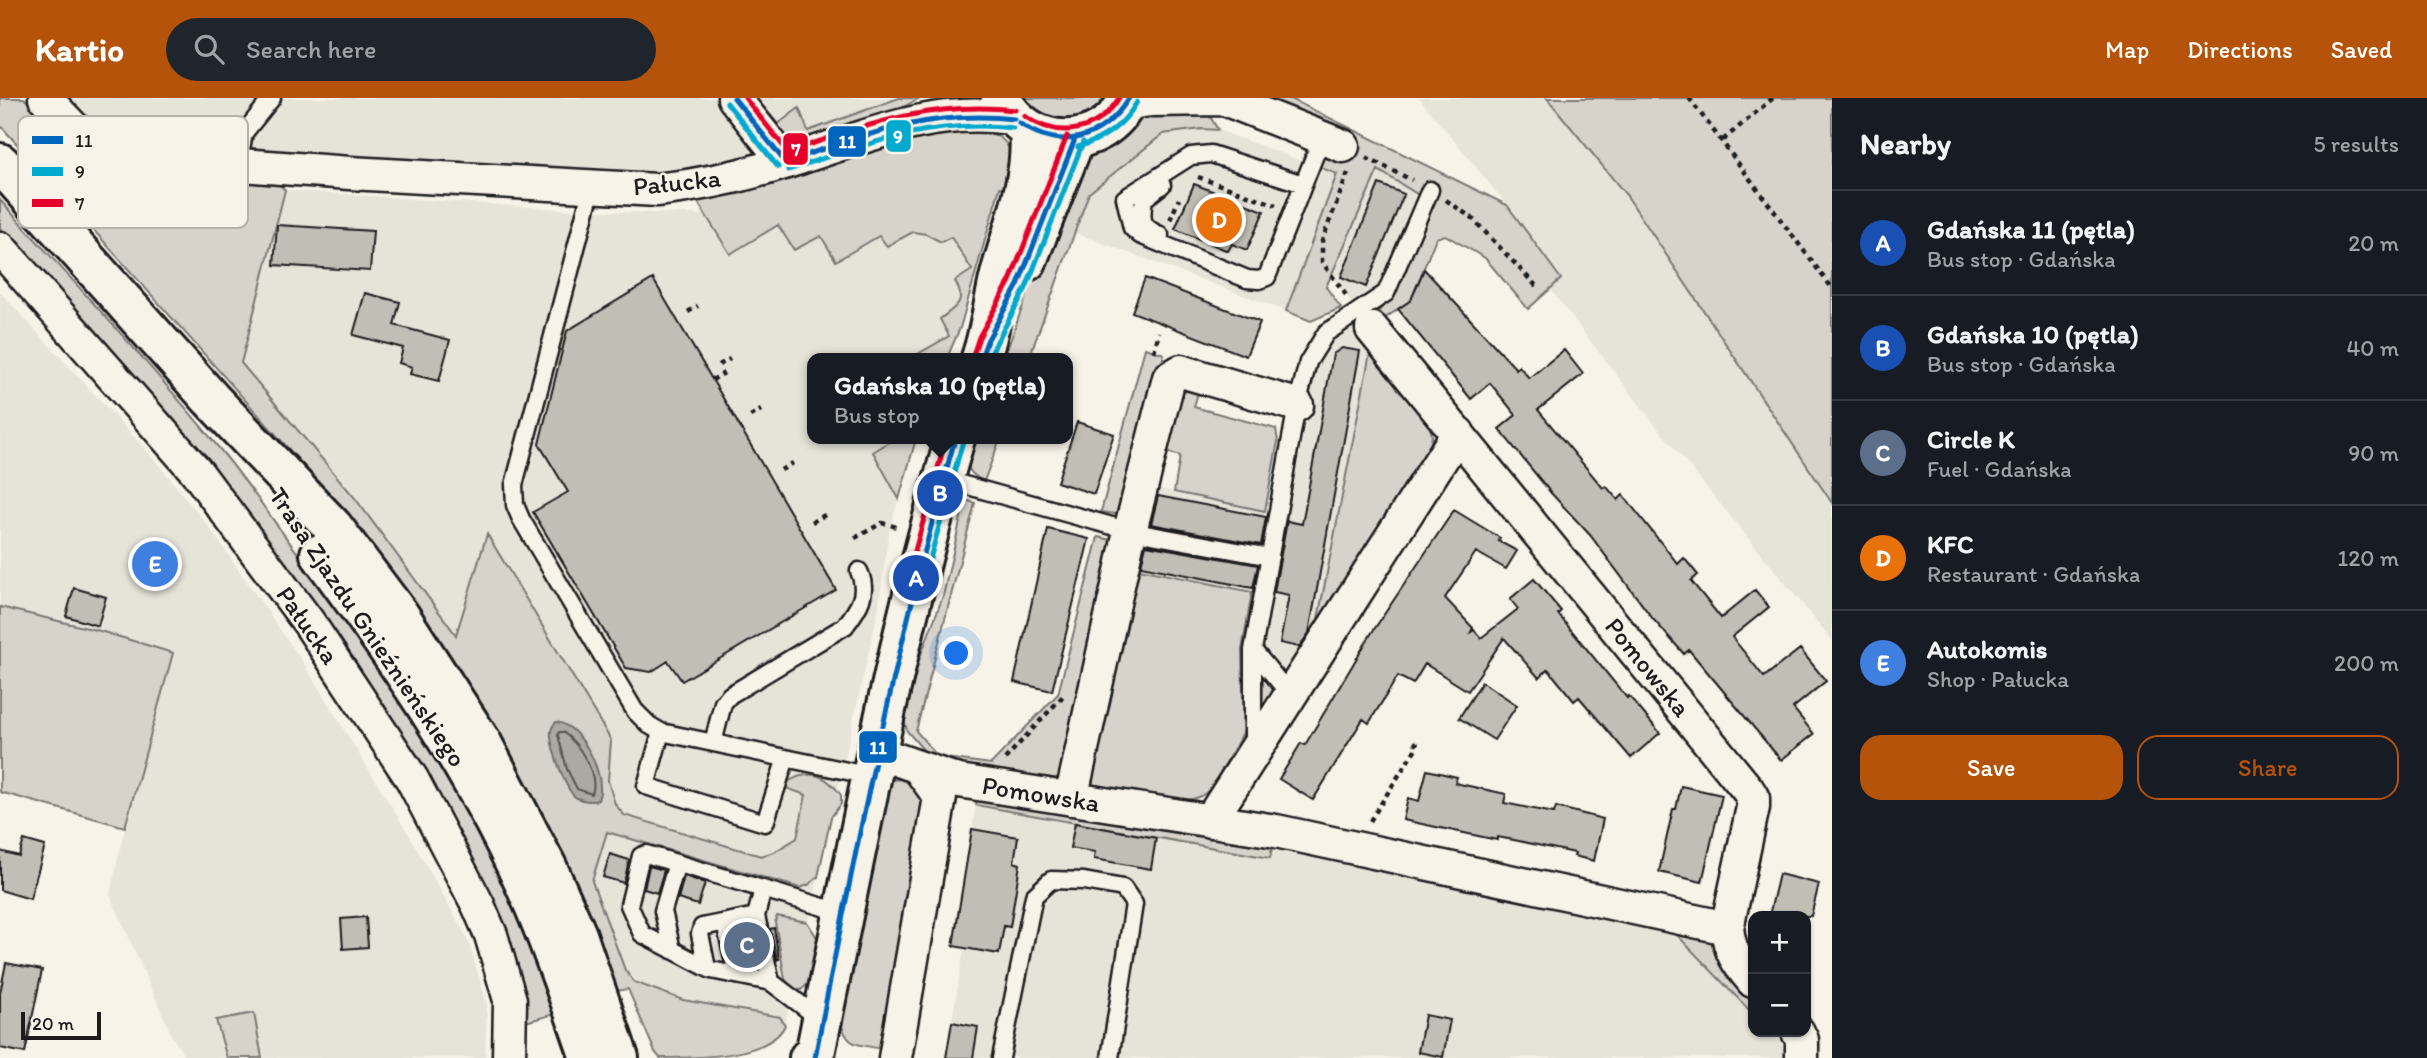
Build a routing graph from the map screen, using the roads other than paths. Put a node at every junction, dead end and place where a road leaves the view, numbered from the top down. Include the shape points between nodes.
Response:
1 (45, 98) edge
2 (272, 98) edge
3 (734, 98) edge
4 (949, 98) edge
5 (1222, 98) edge
6 (1127, 100) edge
7 (62, 116) edge
8 (1015, 116) edge
9 (891, 128) junction
10 (248, 129) edge
11 (1075, 139) junction
12 (1338, 149) joint
13 (1211, 154) junction
14 (785, 162) junction
15 (0, 163) edge
16 (248, 166) edge
17 (18, 183) edge
18 (1303, 184) junction
19 (592, 187) junction
20 (1430, 190) dead end
21 (58, 228) edge
22 (0, 248) edge
23 (1270, 269) junction
24 (1365, 321) junction
25 (984, 350) edge
26 (211, 399) junction
27 (1297, 405) junction
28 (1458, 433) junction
29 (954, 444) edge
30 (943, 479) junction
31 (1130, 531) junction
32 (1270, 557) junction
33 (859, 570) dead end
34 (1253, 650) junction
35 (1290, 695) junction
36 (661, 732) junction
37 (713, 743) junction
38 (1253, 754) junction
39 (786, 758) junction
40 (873, 764) junction
41 (918, 767) junction
42 (1071, 799) junction
43 (1210, 821) junction
44 (677, 863) junction
45 (763, 889) junction
46 (843, 913) junction
47 (756, 916) junction
48 (725, 923) junction
49 (1727, 928) junction
50 (672, 950) junction
51 (707, 968) junction
52 (737, 975) junction
53 (1748, 975) edge
54 (771, 982) junction
55 (1800, 1037) edge
56 (818, 1050) edge
57 (509, 1058) edge
58 (590, 1058) edge
59 (619, 1058) edge
60 (895, 1058) edge
61 (1001, 1058) edge
62 (1110, 1058) edge
63 (1802, 1058) edge

1 - 7 street, Pałucka
2 - 10 lane
3 - 14 street
4 - 9 street, Pałucka
5 - 6 street
5 - 12 street
6 - 11 main road via 1105,127
8 - 9 street, Pałucka via 967,114
8 - 11 main road via 1050,138
8 - 25 main road via 1031,147
9 - 14 street, Pałucka
11 - 25 main road via 1018,285
12 - 18 lane
13 - 18 lane
13 - 23 lane via 1144,199 1143,223 1148,230 1248,268
13 - 23 lane via 1191,156 1125,198 1132,228 1247,279 1267,277
14 - 19 street, Pałucka via 701,185 657,190
15 - 17 main road, Trasa Zjazdu Gnieźnieńskiego
16 - 19 street, Pałucka
18 - 23 lane
19 - 36 lane via 514,485 515,505 635,711
20 - 24 lane via 1386,293
21 - 26 main road, Trasa Zjazdu Gnieźnieńskiego
22 - 57 street, Pałucka via 196,471 309,623 412,779 491,935 510,1000
24 - 27 lane via 1326,333 1308,362
24 - 28 street, Pomowska
26 - 58 main road, Trasa Zjazdu Gnieźnieńskiego via 378,632 449,742 532,901
26 - 59 main road, Trasa Zjazdu Gnieźnieńskiego via 333,527 400,616 482,743 572,924
27 - 31 street via 1181,371 1169,377
27 - 32 lane
28 - 35 street
28 - 49 street, Pomowska via 1753,798
29 - 30 main road
30 - 31 lane
30 - 40 main road
31 - 32 lane
31 - 42 street
32 - 34 lane
33 - 37 lane via 864,594 845,626 730,695 723,703
34 - 35 lane
34 - 38 lane
35 - 38 street
36 - 37 lane
36 - 39 lane via 646,786 765,823
37 - 39 lane
38 - 43 street
39 - 40 lane
40 - 41 street, Pomowska
40 - 46 main road
41 - 42 street, Pomowska via 958,781
41 - 60 street via 940,797
42 - 43 street, Pomowska
43 - 49 street, Pomowska via 1276,831
44 - 45 lane
44 - 50 lane via 663,911
44 - 50 lane via 641,856 629,905 642,934
45 - 46 lane
45 - 47 lane
46 - 56 main road
47 - 48 lane
47 - 54 lane
48 - 51 lane via 702,927
48 - 52 lane
49 - 53 street, Pomowska via 1729,946
50 - 51 lane
51 - 52 lane
52 - 54 lane
54 - 56 lane
55 - 63 street
61 - 62 lane via 1034,896 1051,880 1122,888 1134,904

